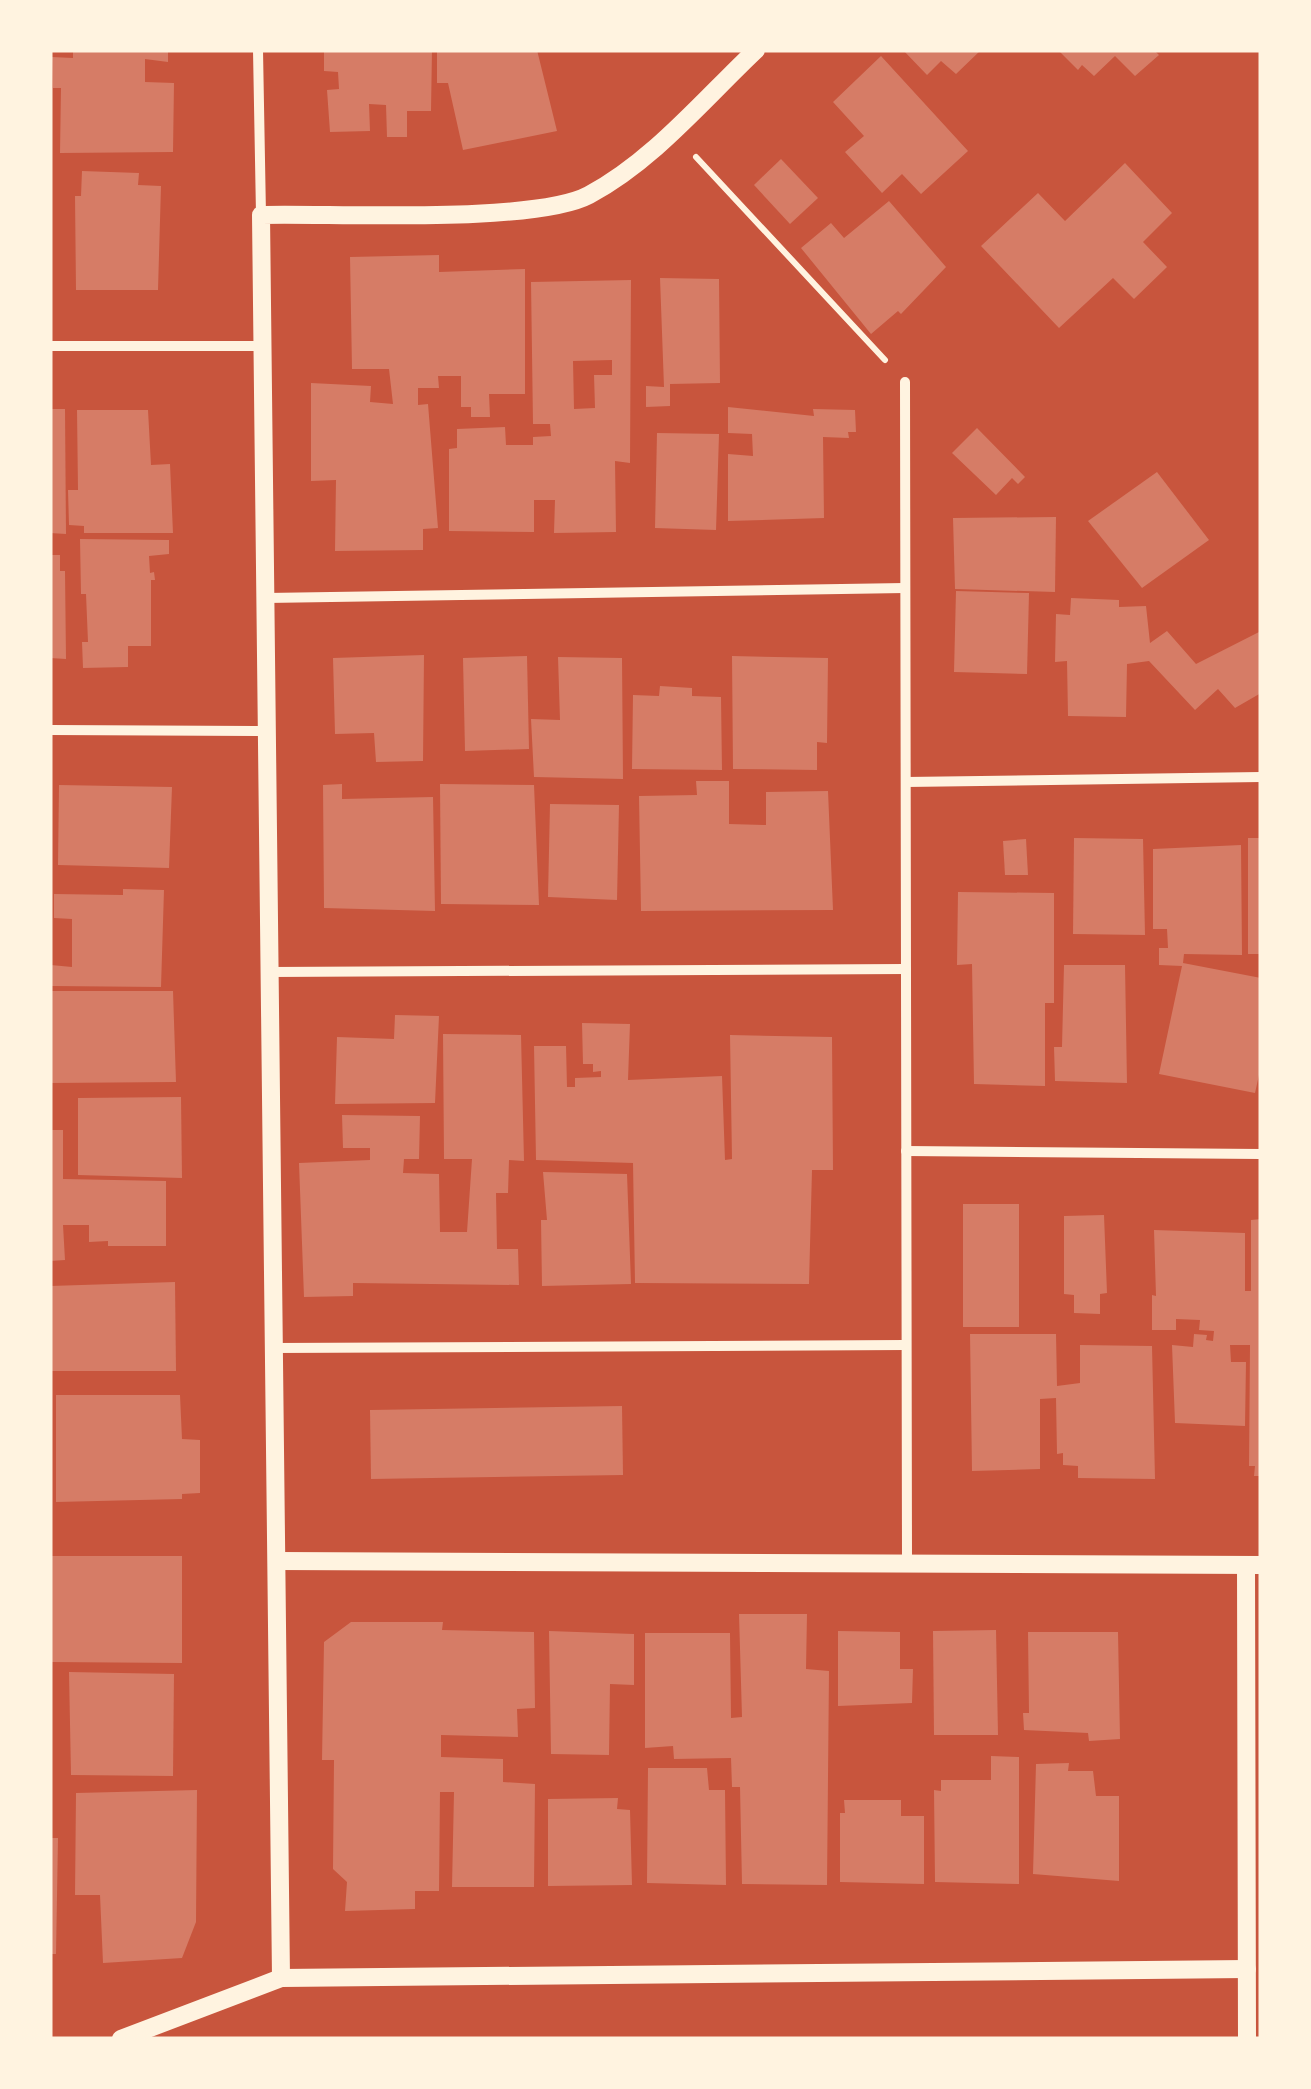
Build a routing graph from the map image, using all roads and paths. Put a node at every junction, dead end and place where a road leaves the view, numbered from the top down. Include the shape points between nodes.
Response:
1 (258, 50) edge
2 (756, 50) edge
3 (671, 130) junction
4 (262, 214) junction
5 (50, 346) edge
6 (262, 346) junction
7 (905, 382) joint
8 (905, 588) junction
9 (266, 598) junction
10 (50, 730) edge
11 (267, 732) junction
12 (1261, 777) edge
13 (906, 782) junction
14 (906, 969) junction
15 (270, 972) junction
16 (906, 1151) junction
17 (1261, 1154) edge
18 (906, 1345) junction
19 (274, 1348) junction
20 (277, 1560) junction
21 (907, 1564) junction
22 (1253, 1565) edge
23 (1254, 1968) edge
24 (281, 1978) junction
25 (120, 2039) edge
26 (1247, 2039) edge

1 - 4 street
2 - 3 street
3 - 4 street via 634,166 586,197 532,210
3 - 7 path
4 - 6 street
5 - 6 street
6 - 9 street
7 - 8 street
8 - 9 street
8 - 13 street
9 - 11 street
10 - 11 street
11 - 15 street
12 - 13 street
13 - 14 street
14 - 15 street
14 - 16 street
15 - 19 street
16 - 17 street
16 - 18 street
18 - 19 street
18 - 21 street
19 - 20 street
20 - 21 street
20 - 24 street
21 - 22 street
22 - 23 street
23 - 24 street
23 - 26 street
24 - 25 street

